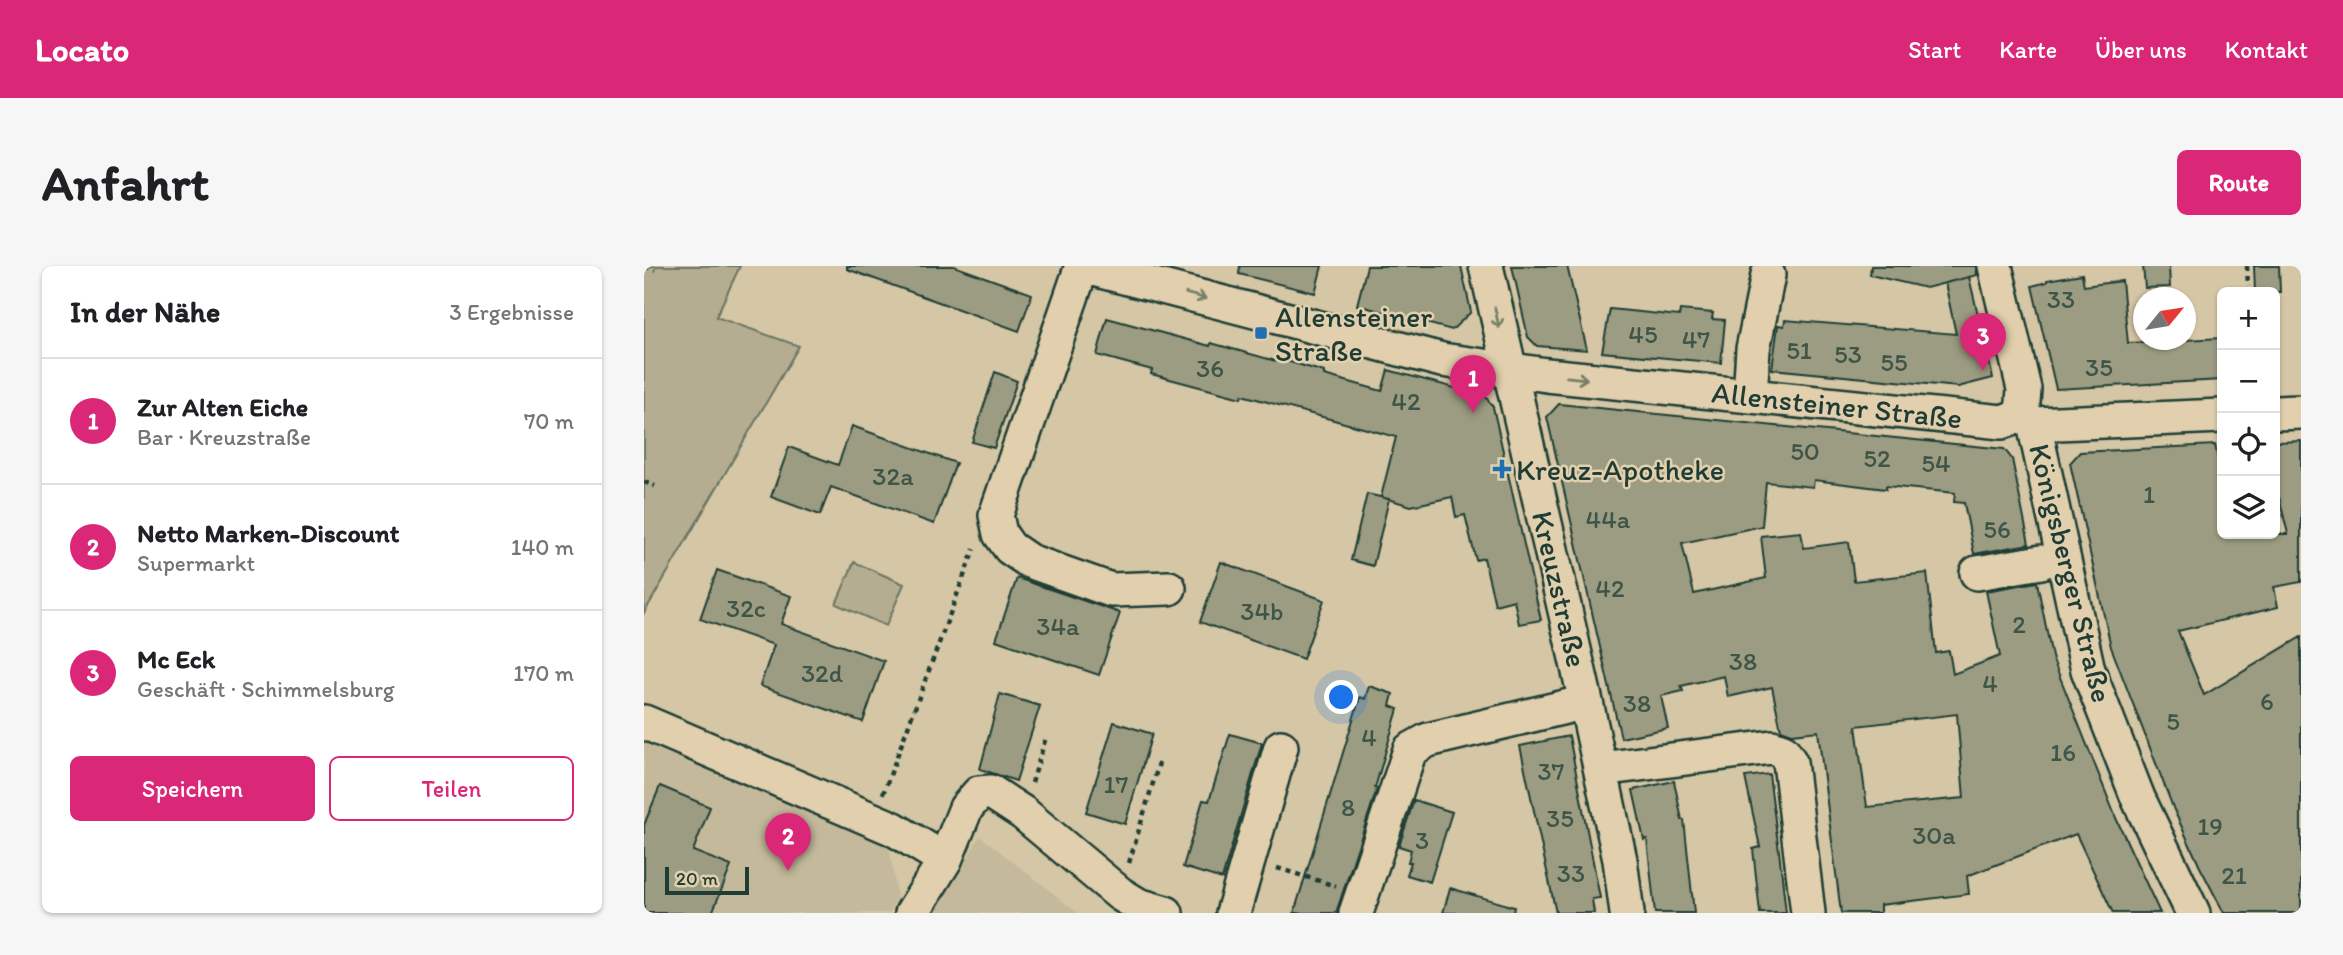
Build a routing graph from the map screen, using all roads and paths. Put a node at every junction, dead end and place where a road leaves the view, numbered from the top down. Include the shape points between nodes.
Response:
1 (645, 266) edge
2 (1082, 266) edge
3 (1486, 266) edge
4 (1995, 266) edge
5 (2247, 266) edge
6 (655, 270) dead end
7 (1768, 275) dead end
8 (2248, 286) dead end
9 (1509, 370) junction
10 (1750, 396) junction
11 (2301, 412) edge
12 (2280, 413) edge
13 (2217, 416) edge
14 (2028, 420) junction
15 (644, 482) edge
16 (655, 486) dead end
17 (977, 542) dead end
18 (2042, 562) dead end
19 (1977, 573) dead end
20 (1169, 588) dead end
21 (1586, 702) junction
22 (644, 722) edge
23 (1046, 737) dead end
24 (1281, 747) dead end
25 (1159, 763) dead end
26 (1601, 769) junction
27 (884, 792) dead end
28 (1023, 813) junction
29 (945, 860) junction
30 (1249, 860) junction
31 (1120, 894) junction
32 (1359, 903) edge
33 (912, 913) edge
34 (1166, 913) edge
35 (1233, 913) edge
36 (1628, 913) edge
37 (1808, 913) edge
38 (2193, 913) edge

1 - 6 path
2 -> 9 street, Allensteiner Straße via 1442,360
2 - 20 street, Allensteiner Straße via 996,515 1000,534 1029,561 1111,590
3 -> 9 street, Kreuzstraße
4 - 14 street, Königsberger Straße
5 - 8 path
7 - 10 street via 1753,349
9 -> 10 street, Allensteiner Straße
9 - 21 street, Kreuzstraße
10 - 14 street, Allensteiner Straße via 2002,422
11 - 12 street
13 - 14 street, Allensteiner Straße
14 - 38 street, Königsberger Straße via 2088,670 2138,798
15 - 16 path
17 - 27 path
18 - 19 street
21 - 26 street, Kreuzstraße
21 - 32 street via 1428,740 1410,750
22 - 29 street via 894,829
23 - 28 path
24 - 30 street
25 - 31 path
26 - 36 street, Kreuzstraße
26 - 37 street via 1772,747 1783,751 1790,762
28 - 29 street via 991,792 979,793 965,808
28 - 31 street
29 - 33 street
30 - 32 path
30 - 35 street
31 - 34 street

